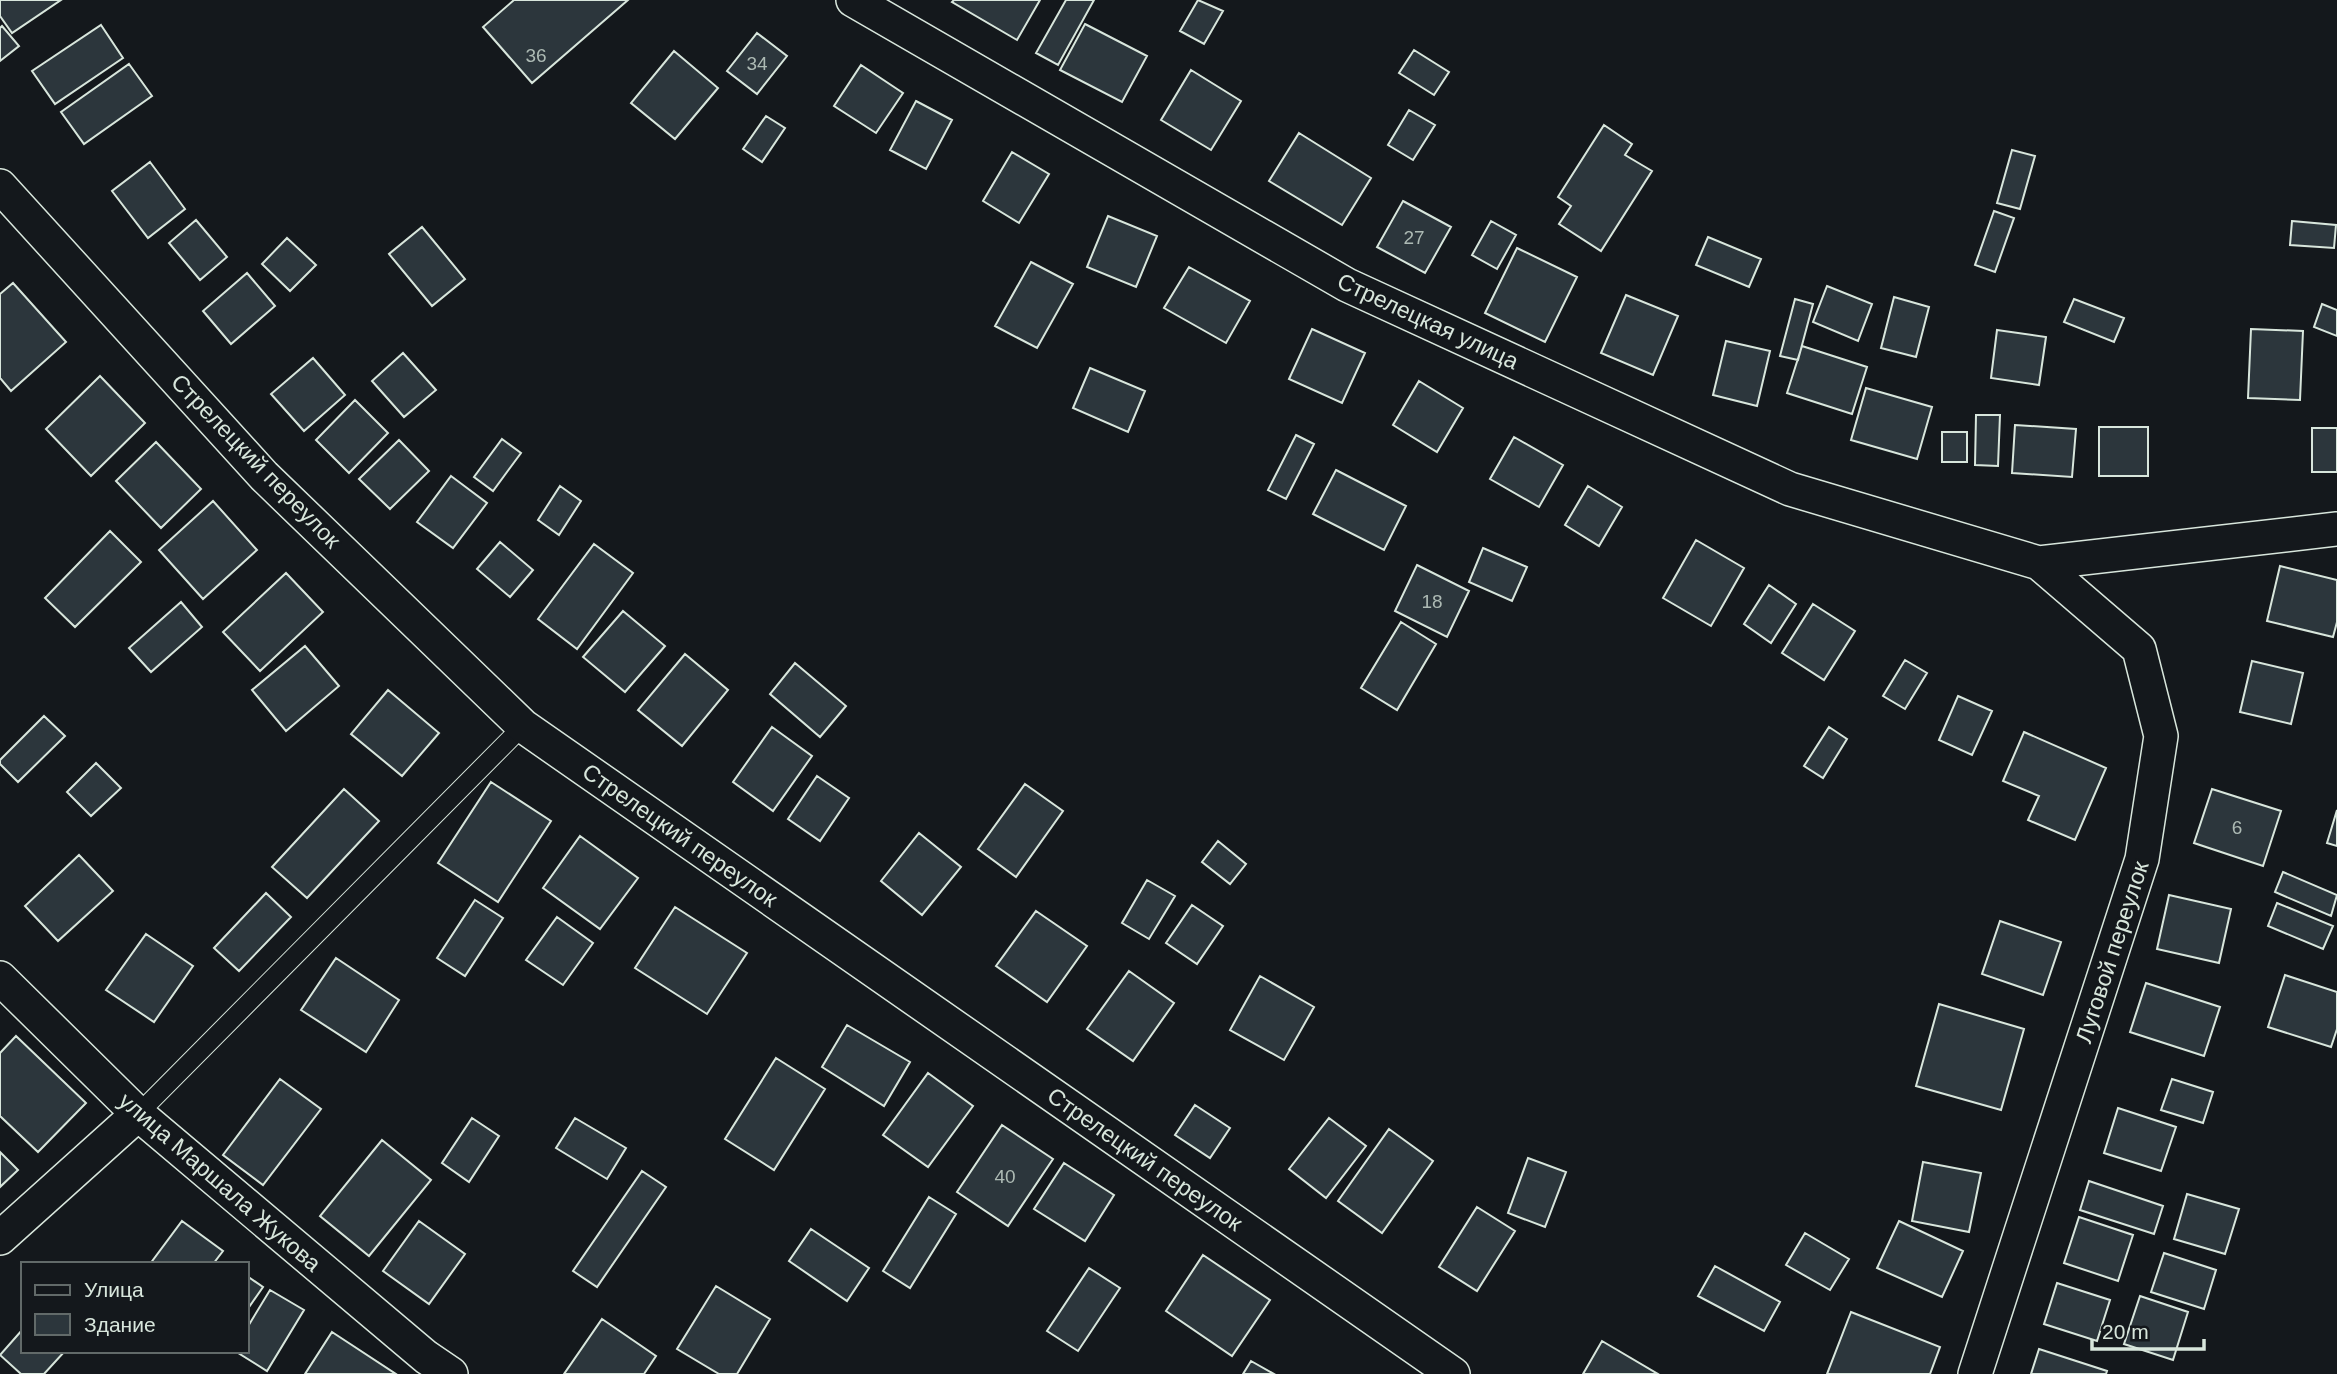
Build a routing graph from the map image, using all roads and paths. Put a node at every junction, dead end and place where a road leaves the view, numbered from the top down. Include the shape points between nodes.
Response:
1 (853, 0) edge
2 (0, 186) edge
3 (2337, 529) edge
4 (2039, 564) junction
5 (523, 726) junction
6 (0, 978) edge
7 (138, 1114) junction
8 (0, 1238) edge
9 (450, 1374) edge
10 (1453, 1374) edge
11 (1975, 1374) edge

1 - 4 street, Стрелецкая улица via 1347,285 1790,489
2 - 5 street, Стрелецкий переулок via 264,476
3 - 4 street
4 - 11 street, Луговой переулок via 2139,649 2161,736 2143,859
5 - 7 lane
5 - 10 street, Стрелецкий переулок
6 - 7 street, улица Маршала Жукова
7 - 8 street
7 - 9 street, улица Маршала Жукова

